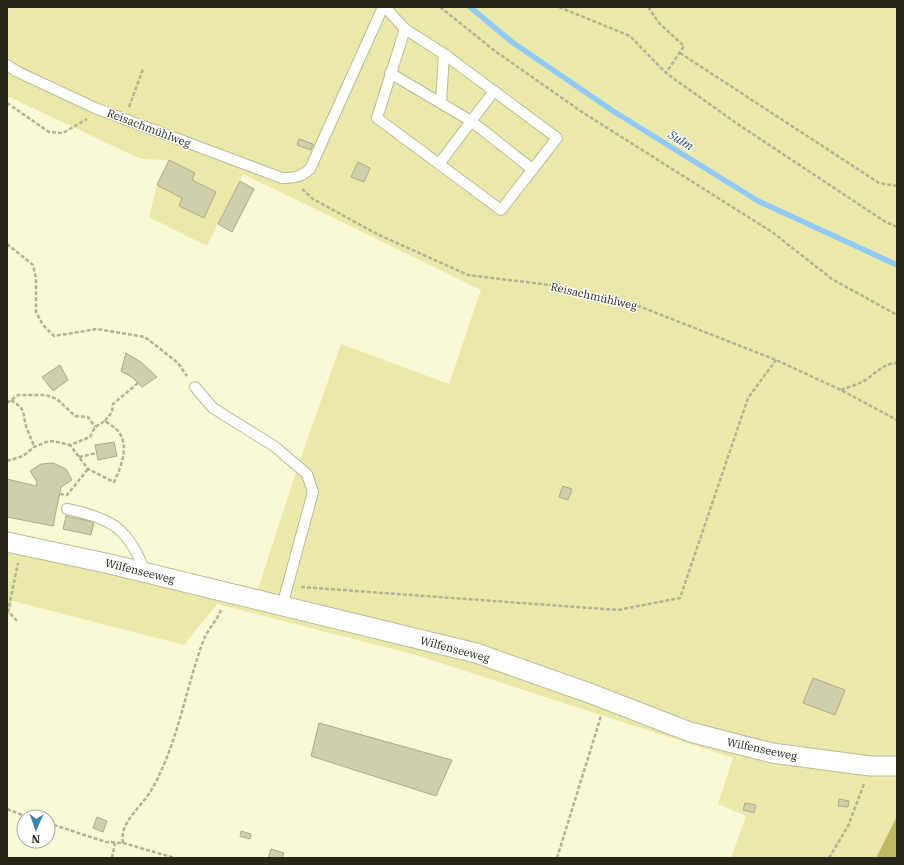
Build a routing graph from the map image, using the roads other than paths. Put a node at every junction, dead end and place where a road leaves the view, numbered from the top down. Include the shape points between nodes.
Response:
1 (384, 7) edge
2 (405, 29) junction
3 (444, 54) junction
4 (7, 65) edge
5 (390, 73) junction
6 (494, 91) junction
7 (440, 103) junction
8 (471, 121) junction
9 (439, 164) junction
10 (532, 169) junction
11 (195, 387) road end
12 (67, 509) dead end
13 (7, 542) edge
14 (145, 572) junction
15 (282, 606) junction
16 (897, 766) edge

1 - 2 lane
1 - 4 lane, Reisachmühlweg via 310,169 304,175 295,178 282,178 95,108
2 - 3 lane
2 - 5 lane
3 - 6 lane
3 - 7 lane
5 - 7 lane
5 - 9 lane via 377,118
6 - 8 lane
6 - 10 lane via 557,138
7 - 8 lane
8 - 9 lane
8 - 10 lane
9 - 10 lane via 501,210
11 - 15 lane via 213,408 274,446 307,474 313,492
12 - 14 lane via 94,514 119,528 138,552
13 - 14 street, Wilfenseeweg
14 - 15 street, Wilfenseeweg
15 - 16 street, Wilfenseeweg via 476,653 690,732 772,753 870,766

